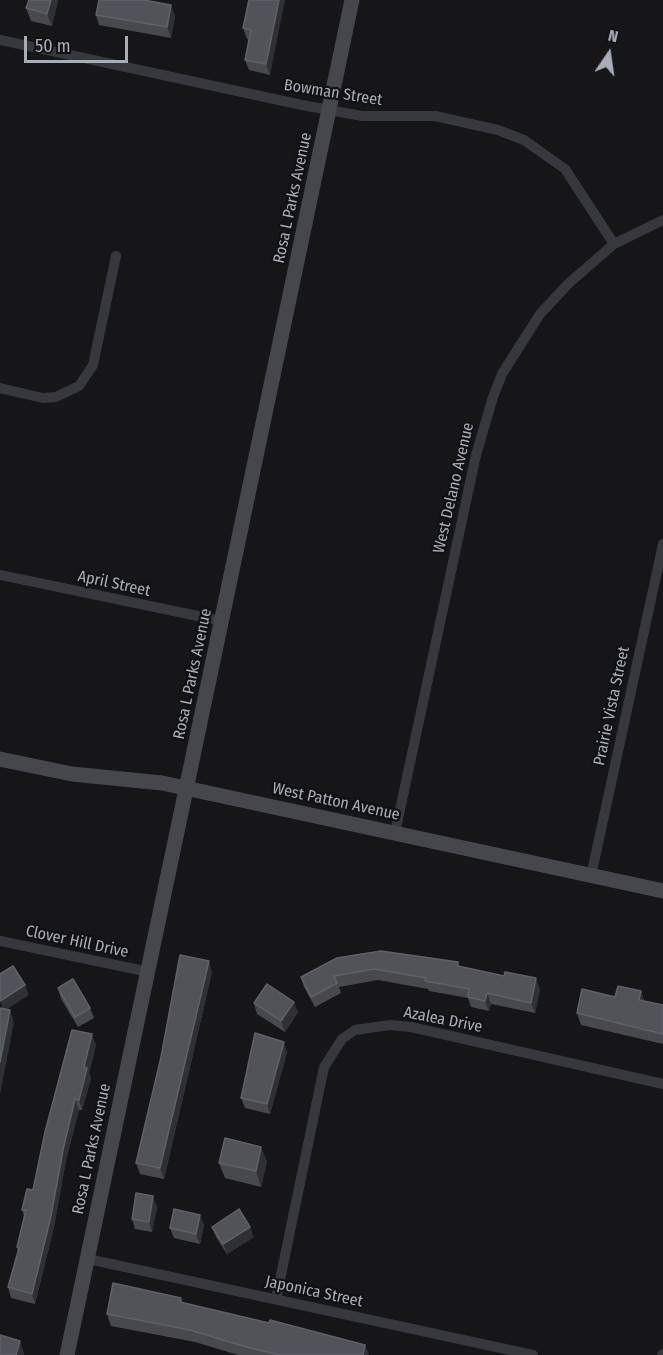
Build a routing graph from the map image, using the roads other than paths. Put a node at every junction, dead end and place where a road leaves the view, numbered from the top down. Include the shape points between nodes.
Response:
1 (352, 0) edge
2 (0, 40) edge
3 (329, 110) junction
4 (663, 220) edge
5 (614, 244) junction
6 (116, 255) dead end
7 (0, 388) edge
8 (663, 544) edge
9 (0, 575) edge
10 (222, 621) junction
11 (0, 759) edge
12 (188, 788) junction
13 (395, 833) junction
14 (591, 876) junction
15 (663, 891) edge
16 (0, 940) edge
17 (149, 972) junction
18 (663, 1083) edge
19 (88, 1259) junction
20 (276, 1299) junction
21 (67, 1355) edge
22 (533, 1355) edge

1 - 3 street, Rosa L Parks Avenue
2 - 3 street, Bowman Street
3 - 5 street, Bowman Street via 362,116 435,117 498,130 524,140 565,169
3 - 10 street, Rosa L Parks Avenue
4 - 5 street, West Delano Avenue
5 - 13 street, West Delano Avenue via 540,314 513,355 493,397 476,455
6 - 7 street via 93,365 79,386 50,398
8 - 14 street, Prairie Vista Street
9 - 10 street, April Street
10 - 12 street, Rosa L Parks Avenue
11 - 12 street, West Patton Avenue via 72,774
12 - 13 street, West Patton Avenue
12 - 17 street, Rosa L Parks Avenue
13 - 14 street, West Patton Avenue
14 - 15 street, West Patton Avenue
16 - 17 street, Clover Hill Drive
17 - 19 street, Rosa L Parks Avenue
18 - 20 street, Azalea Drive via 411,1027 390,1025 355,1030 342,1039 324,1067
19 - 20 street, Japonica Street
19 - 21 street, Rosa L Parks Avenue
20 - 22 street, Japonica Street

